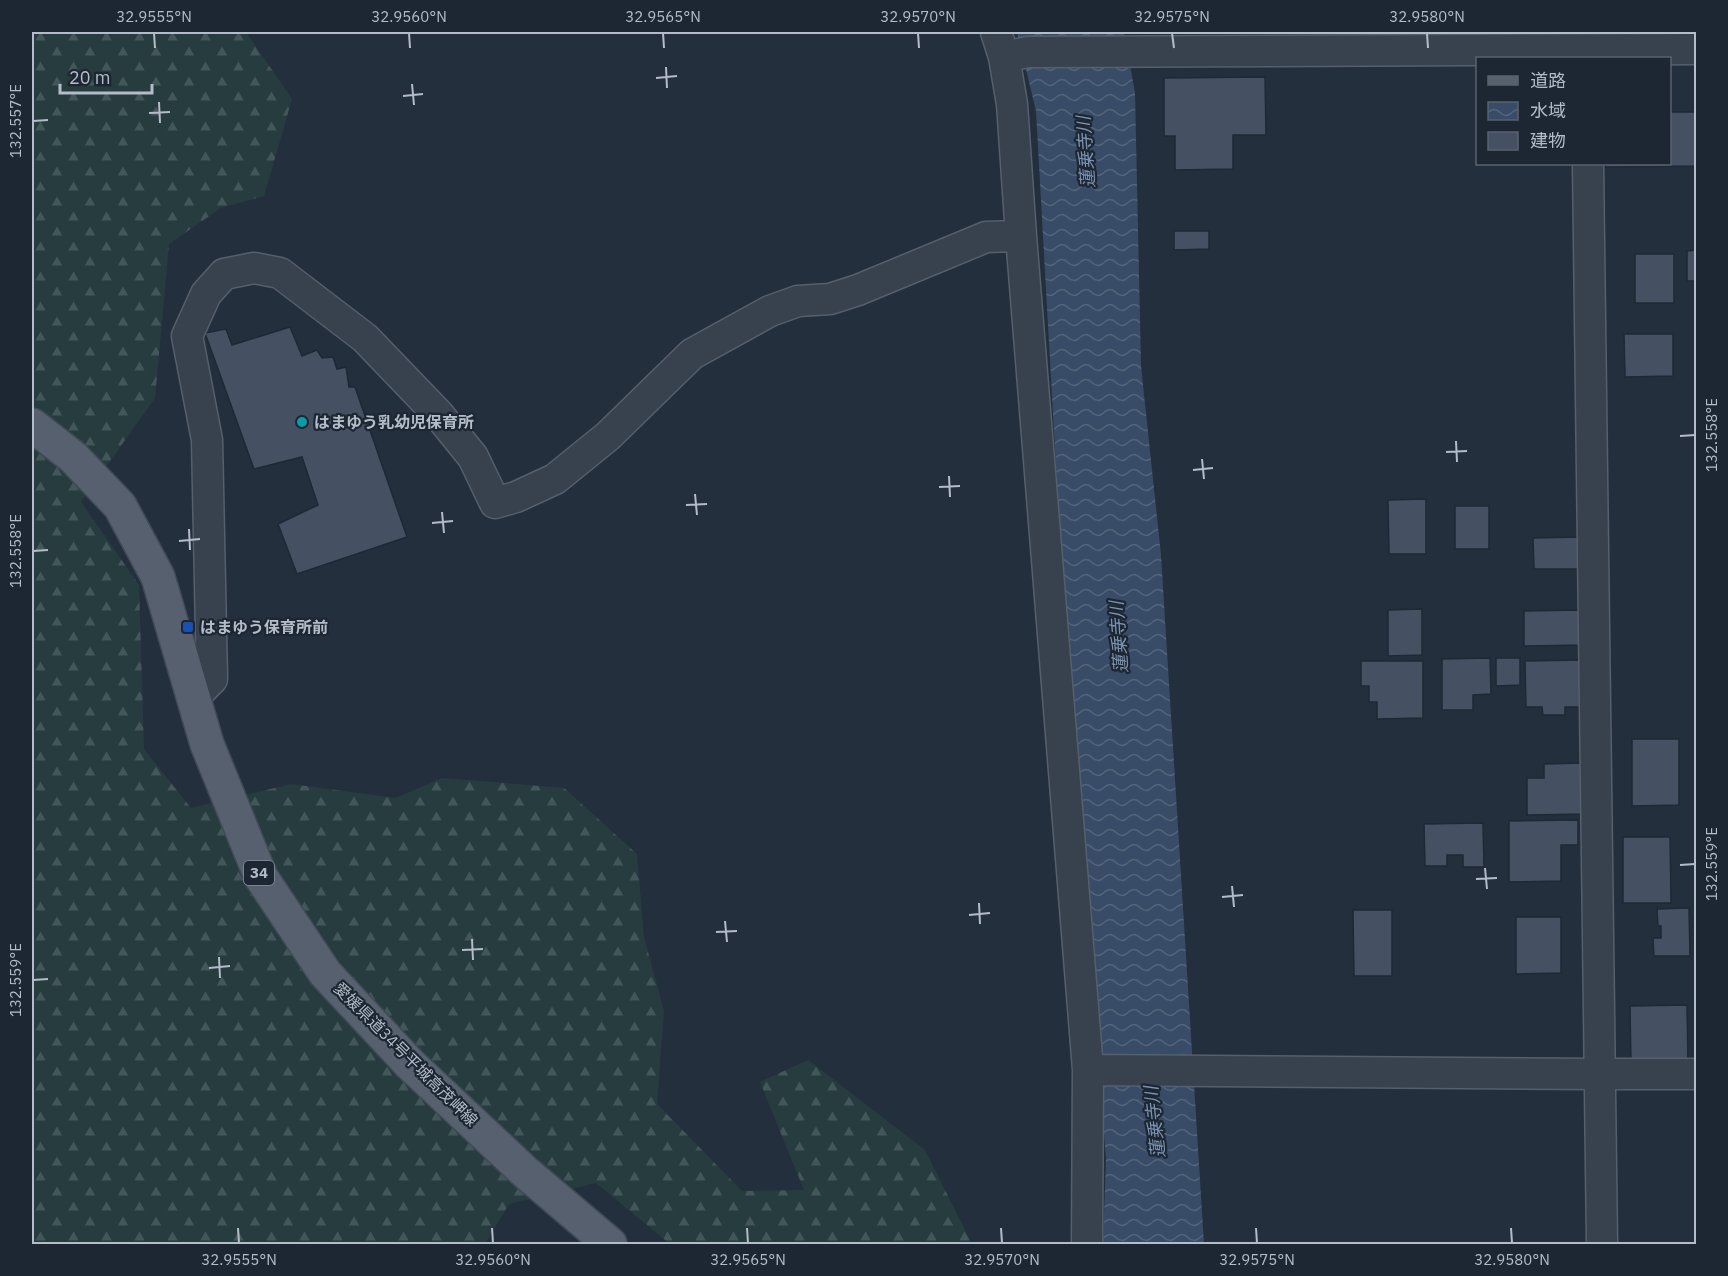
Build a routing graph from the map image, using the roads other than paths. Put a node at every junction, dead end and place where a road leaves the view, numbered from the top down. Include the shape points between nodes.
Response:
1 (1009, 47) edge
2 (1696, 49) edge
3 (1587, 54) edge
4 (1588, 165) edge
5 (1021, 236) junction
6 (32, 425) edge
7 (194, 697) junction
8 (1098, 1070) junction
9 (1600, 1074) junction
10 (1696, 1074) edge
11 (610, 1245) edge
12 (1087, 1245) edge
13 (1602, 1245) edge

1 - 3 street
1 - 5 street
2 - 3 street
4 - 9 street
5 - 7 street via 986,237 858,290 830,299 798,301 770,311 692,354 608,436 555,479 495,502 473,457 365,338 280,273 254,268 224,274 206,294 188,336 207,440 210,550 212,679
5 - 8 street
6 - 7 main road, 愛媛県道34号平城高茂岬線 / 34 via 73,457 120,506 159,577
7 - 11 main road, 愛媛県道34号平城高茂岬線 / 34 via 207,744 261,877 325,973 410,1064
8 - 9 street
8 - 12 street
9 - 10 street
9 - 13 street

